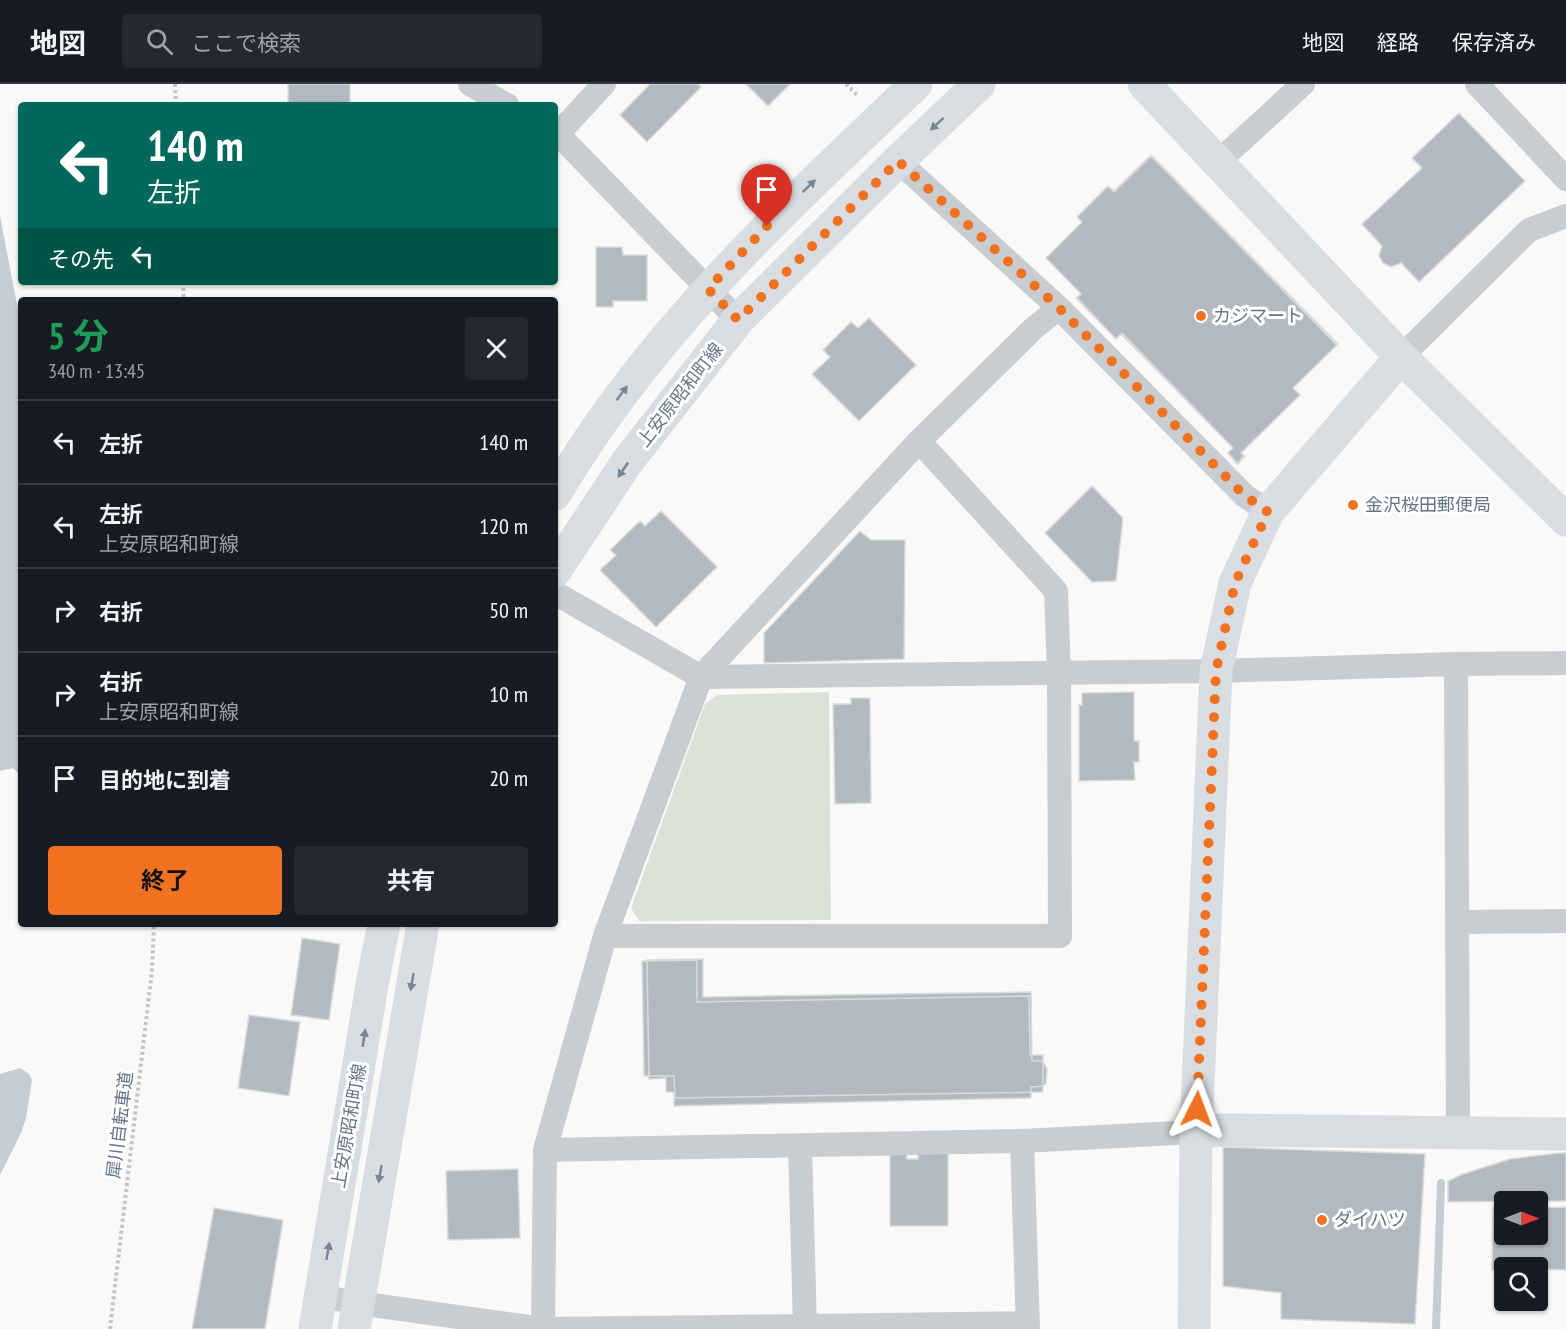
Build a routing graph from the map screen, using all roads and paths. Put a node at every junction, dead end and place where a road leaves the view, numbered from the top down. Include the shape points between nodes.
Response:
1 (175, 84) edge
2 (470, 84) edge
3 (604, 84) edge
4 (916, 84) edge
5 (980, 84) edge
6 (1144, 84) edge
7 (1303, 84) edge
8 (1477, 84) edge
9 (176, 102) edge
10 (502, 102) edge
11 (558, 131) edge
12 (558, 135) edge
13 (898, 161) junction
14 (1219, 161) junction
15 (1566, 179) edge
16 (1566, 216) edge
17 (708, 289) junction
18 (1059, 308) junction
19 (738, 320) junction
20 (1401, 357) junction
21 (920, 441) junction
22 (558, 489) edge
23 (1268, 512) junction
24 (1566, 520) edge
25 (558, 566) edge
26 (558, 595) edge
27 (1566, 663) edge
28 (1456, 664) junction
29 (1216, 671) junction
30 (1059, 674) junction
31 (701, 677) junction
32 (1566, 921) edge
33 (1456, 922) junction
34 (154, 927) edge
35 (383, 927) edge
36 (422, 927) edge
37 (605, 936) junction
38 (1196, 1132) junction
39 (1458, 1133) junction
40 (1566, 1134) edge
41 (1022, 1140) junction
42 (800, 1146) junction
43 (545, 1150) junction
44 (320, 1296) junction
45 (356, 1316) edge
46 (805, 1326) junction
47 (1028, 1326) edge
48 (110, 1329) edge
49 (315, 1329) edge
50 (543, 1329) edge
51 (1194, 1329) edge

1 - 9 path
2 - 10 street
3 - 11 street
17 -> 4 street via 767,226
5 -> 13 street, 上安原昭和町線
6 - 14 street
7 - 14 street
8 - 15 street
12 - 17 street
13 - 18 street
13 - 19 street, 上安原昭和町線
14 - 20 street
16 - 20 street via 1529,230
17 - 19 street
22 -> 17 street via 601,420
18 - 21 street
18 - 23 street via 1244,495
19 -> 25 street, 上安原昭和町線 via 627,462
20 - 23 street
20 - 24 street
21 - 30 street via 1056,591
21 - 31 street
23 - 29 street via 1235,583
26 - 31 street
27 - 28 street
28 - 29 street
28 - 33 street
29 - 30 street
29 - 38 street
30 - 31 street
30 - 37 street via 1060,936
31 - 37 street
32 - 33 street
33 - 39 street
34 - 48 path, 犀川自転車道
44 -> 35 street, 上安原昭和町線
36 -> 45 street
37 - 43 street
38 - 39 street
38 - 41 street
38 - 51 street
39 - 40 street
41 - 42 street
41 - 47 street
42 - 43 street
42 - 46 street
43 - 50 street
44 - 45 street
44 - 49 street, 上安原昭和町線
45 - 50 street
46 - 47 street
46 - 50 street

